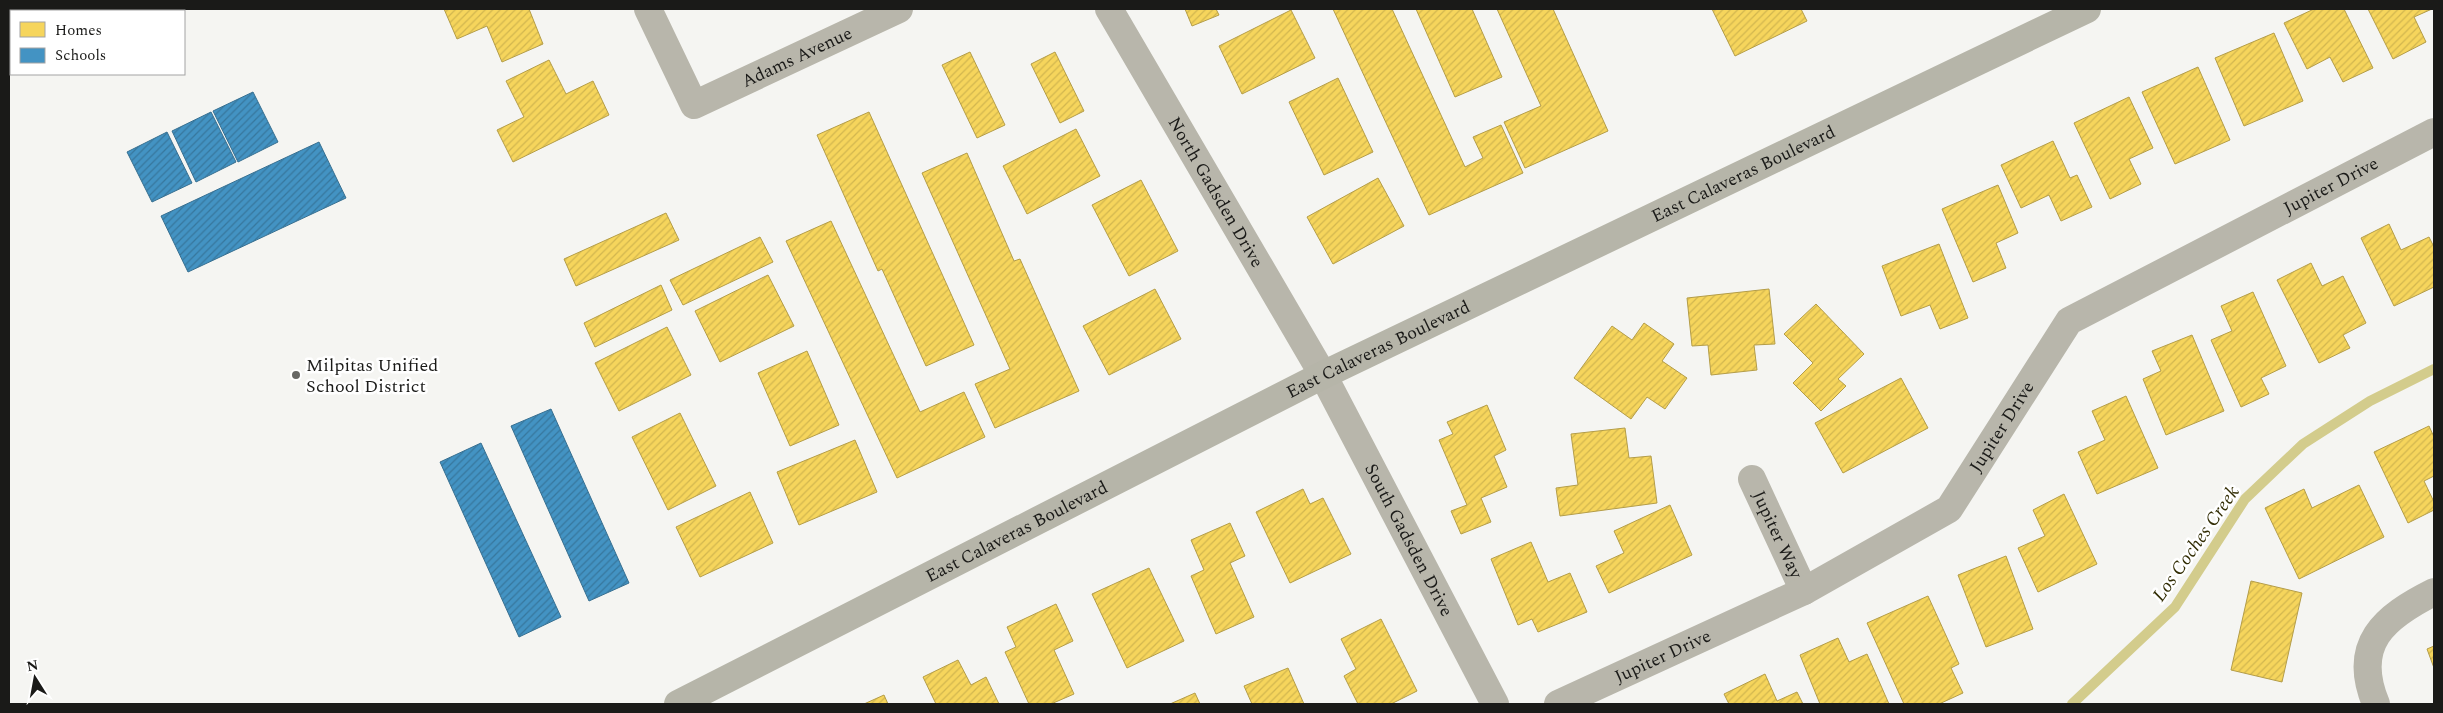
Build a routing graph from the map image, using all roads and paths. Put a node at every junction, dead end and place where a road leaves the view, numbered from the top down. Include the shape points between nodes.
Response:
1 (648, 9) edge
2 (899, 9) edge
3 (1109, 9) edge
4 (2087, 9) edge
5 (2434, 132) edge
6 (1324, 375) junction
7 (1752, 479) dead end
8 (1804, 591) junction
9 (2434, 592) edge
10 (678, 704) edge
11 (1495, 704) edge
12 (1558, 704) edge
13 (2376, 704) edge

1 - 2 street, Adams Avenue via 694,105
3 - 6 street, North Gadsden Drive
4 - 6 main road, East Calaveras Boulevard
5 - 8 street, Jupiter Drive via 2069,321 1949,509
6 - 10 main road, East Calaveras Boulevard
6 - 11 street, South Gadsden Drive
7 - 8 street, Jupiter Way
8 - 12 street, Jupiter Drive
9 - 13 street via 2393,616 2376,634 2368,657 2369,686

